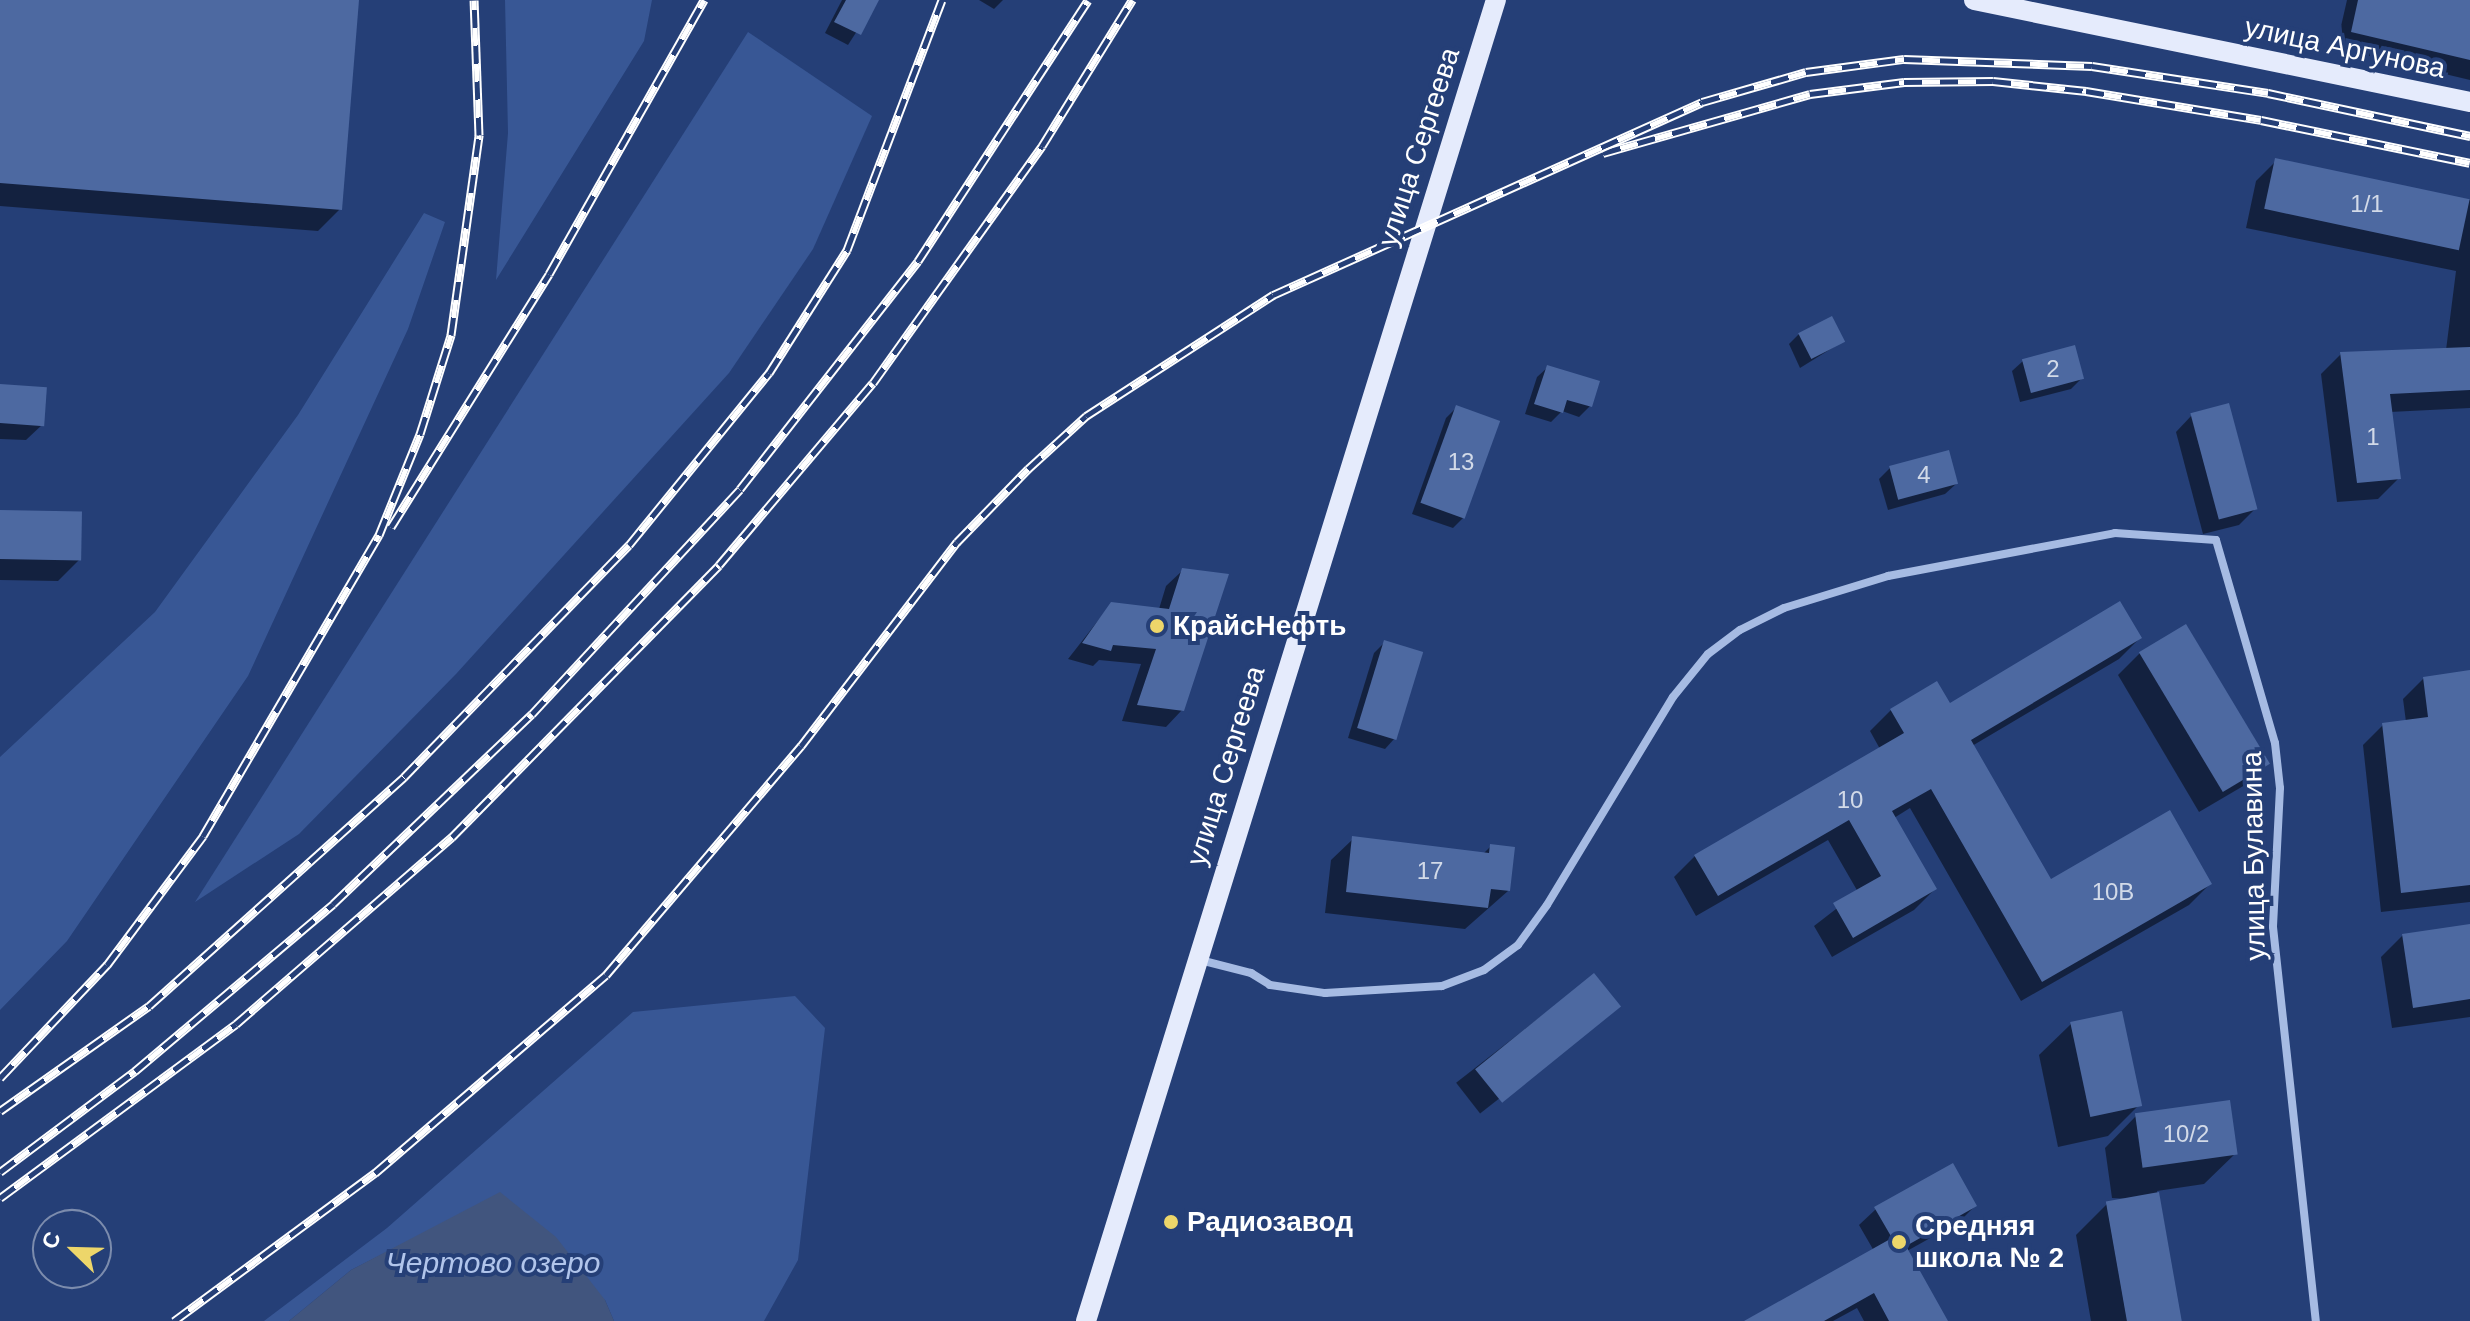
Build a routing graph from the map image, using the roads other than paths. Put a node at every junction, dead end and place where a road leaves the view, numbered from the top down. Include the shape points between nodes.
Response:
1 (1496, 0) edge
2 (1974, 0) edge
3 (2470, 102) edge
4 (1199, 960) junction
5 (1086, 1321) edge
6 (2316, 1321) edge

1 - 4 main road, улица Сергеева
2 - 3 main road, улица Аргунова
4 - 5 main road, улица Сергеева
4 - 6 street, улица Булавина via 1251,973 1270,985 1325,993 1442,986 1484,970 1518,945 1547,905 1673,697 1708,654 1740,630 1784,608 1933,567 2115,533 2216,540 2275,743 2280,788 2273,927

